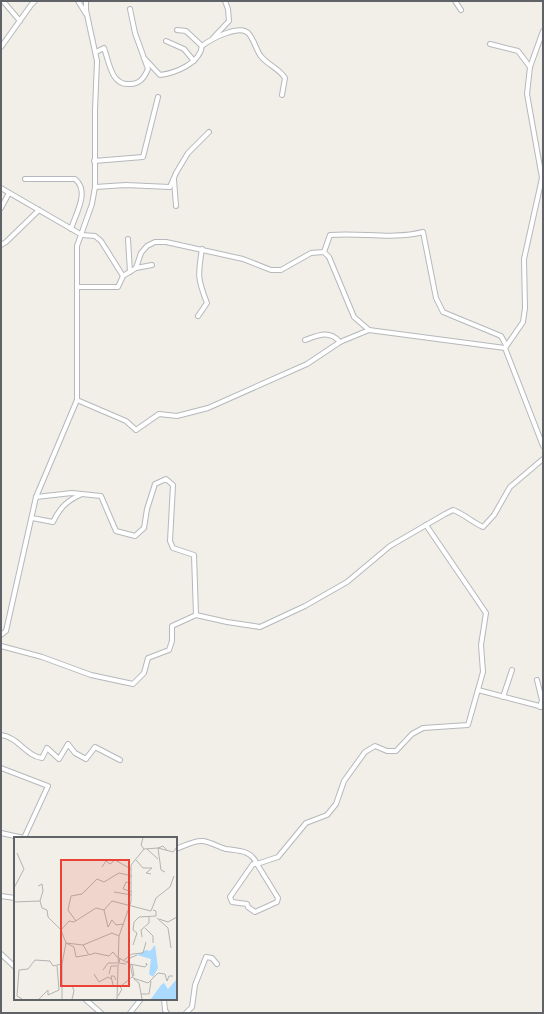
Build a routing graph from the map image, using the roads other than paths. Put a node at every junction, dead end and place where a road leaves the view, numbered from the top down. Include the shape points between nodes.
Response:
1 (3, 1) edge
2 (36, 1) edge
3 (78, 1) edge
4 (86, 1) edge
5 (225, 1) edge
6 (455, 1) edge
7 (130, 9) dead end
8 (462, 10) dead end
9 (88, 18) junction
10 (20, 21) junction
11 (177, 30) dead end
12 (543, 31) edge
13 (212, 38) junction
14 (166, 42) dead end
15 (490, 44) dead end
16 (202, 46) junction
17 (1, 48) edge
18 (96, 52) junction
19 (145, 59) junction
20 (194, 60) junction
21 (530, 67) junction
22 (282, 96) dead end
23 (158, 97) dead end
24 (209, 132) dead end
25 (94, 161) junction
26 (543, 178) edge
27 (25, 179) dead end
28 (174, 180) junction
29 (94, 187) junction
30 (1, 188) edge
31 (9, 193) junction
32 (176, 206) dead end
33 (1, 208) edge
34 (39, 210) junction
35 (71, 229) junction
36 (82, 235) junction
37 (128, 239) dead end
38 (1, 244) edge
39 (202, 249) junction
40 (324, 252) junction
41 (152, 265) dead end
42 (136, 268) junction
43 (130, 272) junction
44 (123, 276) junction
45 (77, 287) junction
46 (198, 316) dead end
47 (369, 330) junction
48 (306, 340) dead end
49 (340, 342) junction
50 (506, 346) junction
51 (77, 400) junction
52 (543, 446) edge
53 (543, 459) edge
54 (82, 494) junction
55 (36, 496) junction
56 (32, 518) junction
57 (426, 525) junction
58 (196, 615) junction
59 (1, 636) edge
60 (1, 646) edge
61 (512, 670) dead end
62 (538, 680) dead end
63 (478, 690) junction
64 (503, 697) junction
65 (542, 707) edge
66 (1, 734) edge
67 (120, 760) dead end
68 (1, 768) edge
69 (1, 833) edge
70 (19, 837) edge
71 (24, 837) edge
72 (177, 849) edge
73 (257, 864) junction
74 (1, 896) edge
75 (14, 898) edge
76 (1, 954) edge
77 (217, 964) dead end
78 (14, 966) edge
79 (86, 1000) edge
80 (140, 1000) edge
81 (164, 1000) edge
82 (101, 1013) edge
83 (130, 1013) edge
84 (167, 1013) edge
85 (186, 1013) edge

1 - 10 street
2 - 10 street
3 - 9 street
4 - 9 street
5 - 13 street via 230,21
6 - 8 street
7 - 19 street via 134,33
9 - 18 street
10 - 17 street
11 - 16 street via 186,31
12 - 21 street
13 - 16 street
13 - 22 street via 244,29 261,56 285,78
14 - 20 street via 184,49
15 - 21 street via 518,51
16 - 20 street
18 - 19 street via 104,48 112,74 118,82 125,85 136,84 143,79 148,70
18 - 25 street
19 - 20 street via 160,75 182,68
21 - 26 street via 527,94
23 - 25 street via 143,157
24 - 28 street via 188,152
25 - 29 street
26 - 50 street via 524,259 523,322
27 - 35 street via 75,179 80,184 82,198
28 - 29 street via 170,187
28 - 32 street
29 - 36 street via 94,196
30 - 31 street
31 - 33 street
31 - 34 street
34 - 35 street
34 - 38 street
35 - 36 street
36 - 44 street via 94,236 101,241
36 - 45 street via 77,246
37 - 43 street
39 - 40 street via 243,259 271,270 281,270 311,253
39 - 42 street via 155,242 147,246 141,254
39 - 46 street via 198,272 200,287 207,302
40 - 47 street via 329,256 354,316
40 - 50 street via 330,235 348,233 398,237 423,232 436,298 443,312 501,336
41 - 42 street
42 - 43 street
43 - 44 street
44 - 45 street via 118,287
45 - 51 street
47 - 49 street
47 - 50 street
48 - 49 street via 323,333 335,337
49 - 51 street via 307,364 208,408 177,416 159,414 136,430 126,421
50 - 52 street
51 - 55 street
53 - 57 street via 510,487 494,515 483,527 453,510
54 - 55 street via 72,492
54 - 56 street via 69,500 58,511 53,522
54 - 58 street via 101,496 116,531 135,536 144,528 155,484 166,479 173,485 170,541 172,548 194,555
55 - 56 street
56 - 59 street via 6,631
57 - 58 street via 390,546 347,582 305,606 260,627
57 - 63 street via 486,613 481,645 483,672
58 - 60 street via 172,626 169,650 148,658 144,672 133,684 91,675 42,657
61 - 64 street
62 - 65 street
63 - 64 street
63 - 73 street via 468,725 423,728 412,734 396,751 387,751 375,746 366,752 344,781 336,804 327,815 306,823 278,857
64 - 65 street
66 - 67 street via 17,741 36,757 42,758 47,748 59,758 68,744 75,753 86,759 95,747
68 - 71 street via 48,786
69 - 70 street
72 - 73 street via 191,842 202,841 244,851 254,857
73 - 73 street via 278,898 277,902 255,912 247,904 232,902 230,897 253,864
74 - 75 street
76 - 78 street
77 - 85 street via 212,958 206,957 195,984 192,1007
79 - 82 street
80 - 83 street
81 - 84 street

